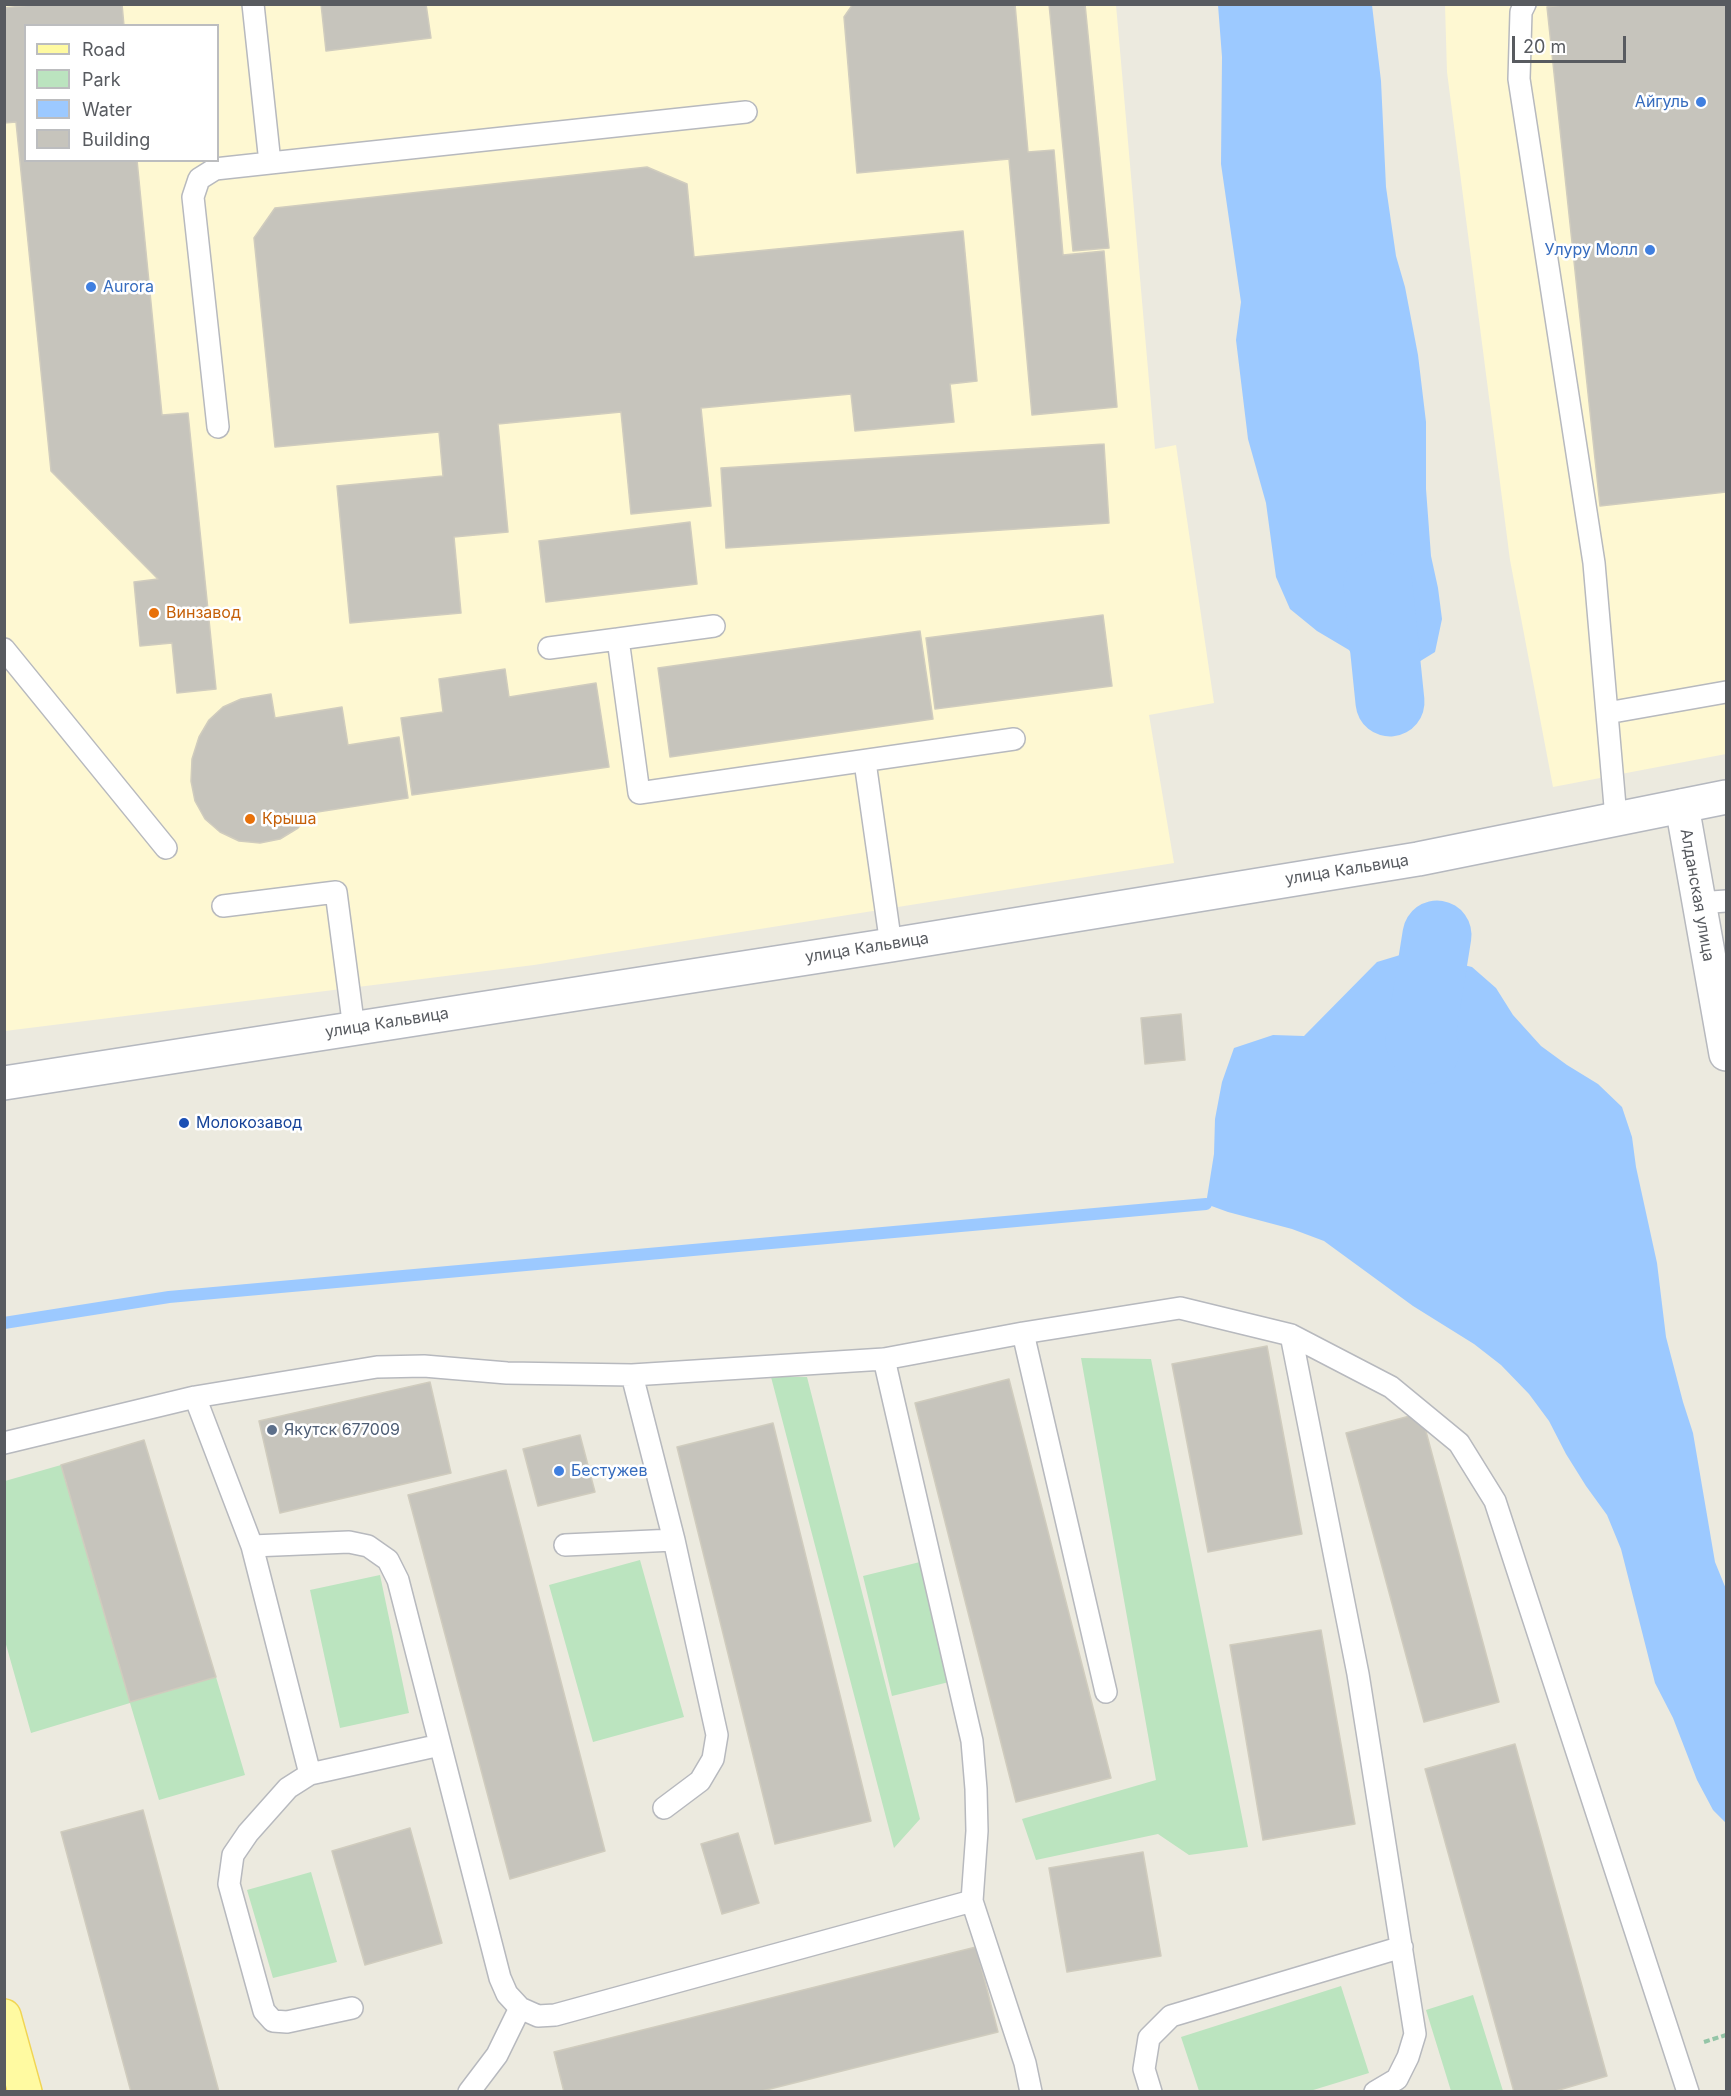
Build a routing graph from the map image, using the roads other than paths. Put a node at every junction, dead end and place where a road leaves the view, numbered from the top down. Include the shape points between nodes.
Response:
1 (253, 4) edge
2 (1525, 4) edge
3 (746, 112) dead end
4 (270, 163) junction
5 (218, 427) dead end
6 (714, 626) dead end
7 (618, 639) junction
8 (549, 648) dead end
9 (4, 649) edge
10 (1726, 692) edge
11 (1607, 713) junction
12 (1014, 739) dead end
13 (865, 762) junction
14 (1726, 797) edge
15 (1682, 806) junction
16 (1616, 818) junction
17 (166, 848) dead end
18 (1712, 902) edge
19 (223, 906) dead end
20 (891, 945) junction
21 (354, 1029) junction
22 (1726, 1054) edge
23 (4, 1083) edge
24 (1023, 1333) junction
25 (1291, 1335) junction
26 (884, 1359) junction
27 (632, 1375) junction
28 (195, 1397) junction
29 (4, 1443) edge
30 (674, 1540) junction
31 (565, 1545) dead end
32 (252, 1546) junction
33 (1106, 1692) dead end
34 (440, 1745) junction
35 (310, 1774) junction
36 (664, 1808) dead end
37 (972, 1901) junction
38 (1402, 1947) junction
39 (520, 2007) junction
40 (352, 2008) dead end
41 (4, 2016) edge
42 (25, 2091) edge
43 (469, 2091) edge
44 (1030, 2091) edge
45 (1151, 2091) edge
46 (1376, 2091) edge
47 (1688, 2091) edge

1 - 4 lane
2 - 11 lane via 1521,12 1520,79 1594,563
3 - 4 lane
4 - 5 lane via 215,169 199,179 193,197
6 - 7 lane
7 - 8 lane
7 - 13 lane via 639,793
9 - 17 lane
10 - 11 lane
11 - 16 lane
12 - 13 lane
13 - 20 lane
14 - 15 street, улица Кальвица
15 - 16 street, улица Кальвица
15 - 18 street, Алданская улица
16 - 20 street, улица Кальвица via 1418,859
18 - 22 street, Алданская улица
19 - 21 lane via 336,892
20 - 21 street, улица Кальвица
21 - 23 street, улица Кальвица
24 - 25 lane via 1180,1308
24 - 26 lane
24 - 33 lane
25 - 38 lane via 1358,1674
25 - 47 lane via 1391,1387 1459,1443 1496,1501
26 - 27 lane
26 - 37 lane via 972,1741 977,1831
27 - 28 lane via 377,1367
27 - 30 lane
28 - 29 lane
28 - 32 lane
30 - 31 lane
30 - 36 lane via 717,1736 713,1759 699,1781
32 - 34 lane via 350,1542 368,1546 388,1560 398,1580
32 - 35 lane
34 - 35 lane
34 - 39 lane via 500,1978 507,1994
35 - 40 lane via 288,1788 248,1833 233,1855 229,1884 264,2011 273,2021 287,2022
37 - 39 lane via 555,2015 538,2016
37 - 44 lane via 1025,2063
38 - 45 lane via 1171,2016 1149,2038 1144,2069
38 - 46 lane via 1415,2034 1397,2079
39 - 43 lane via 496,2055
41 - 42 main road

